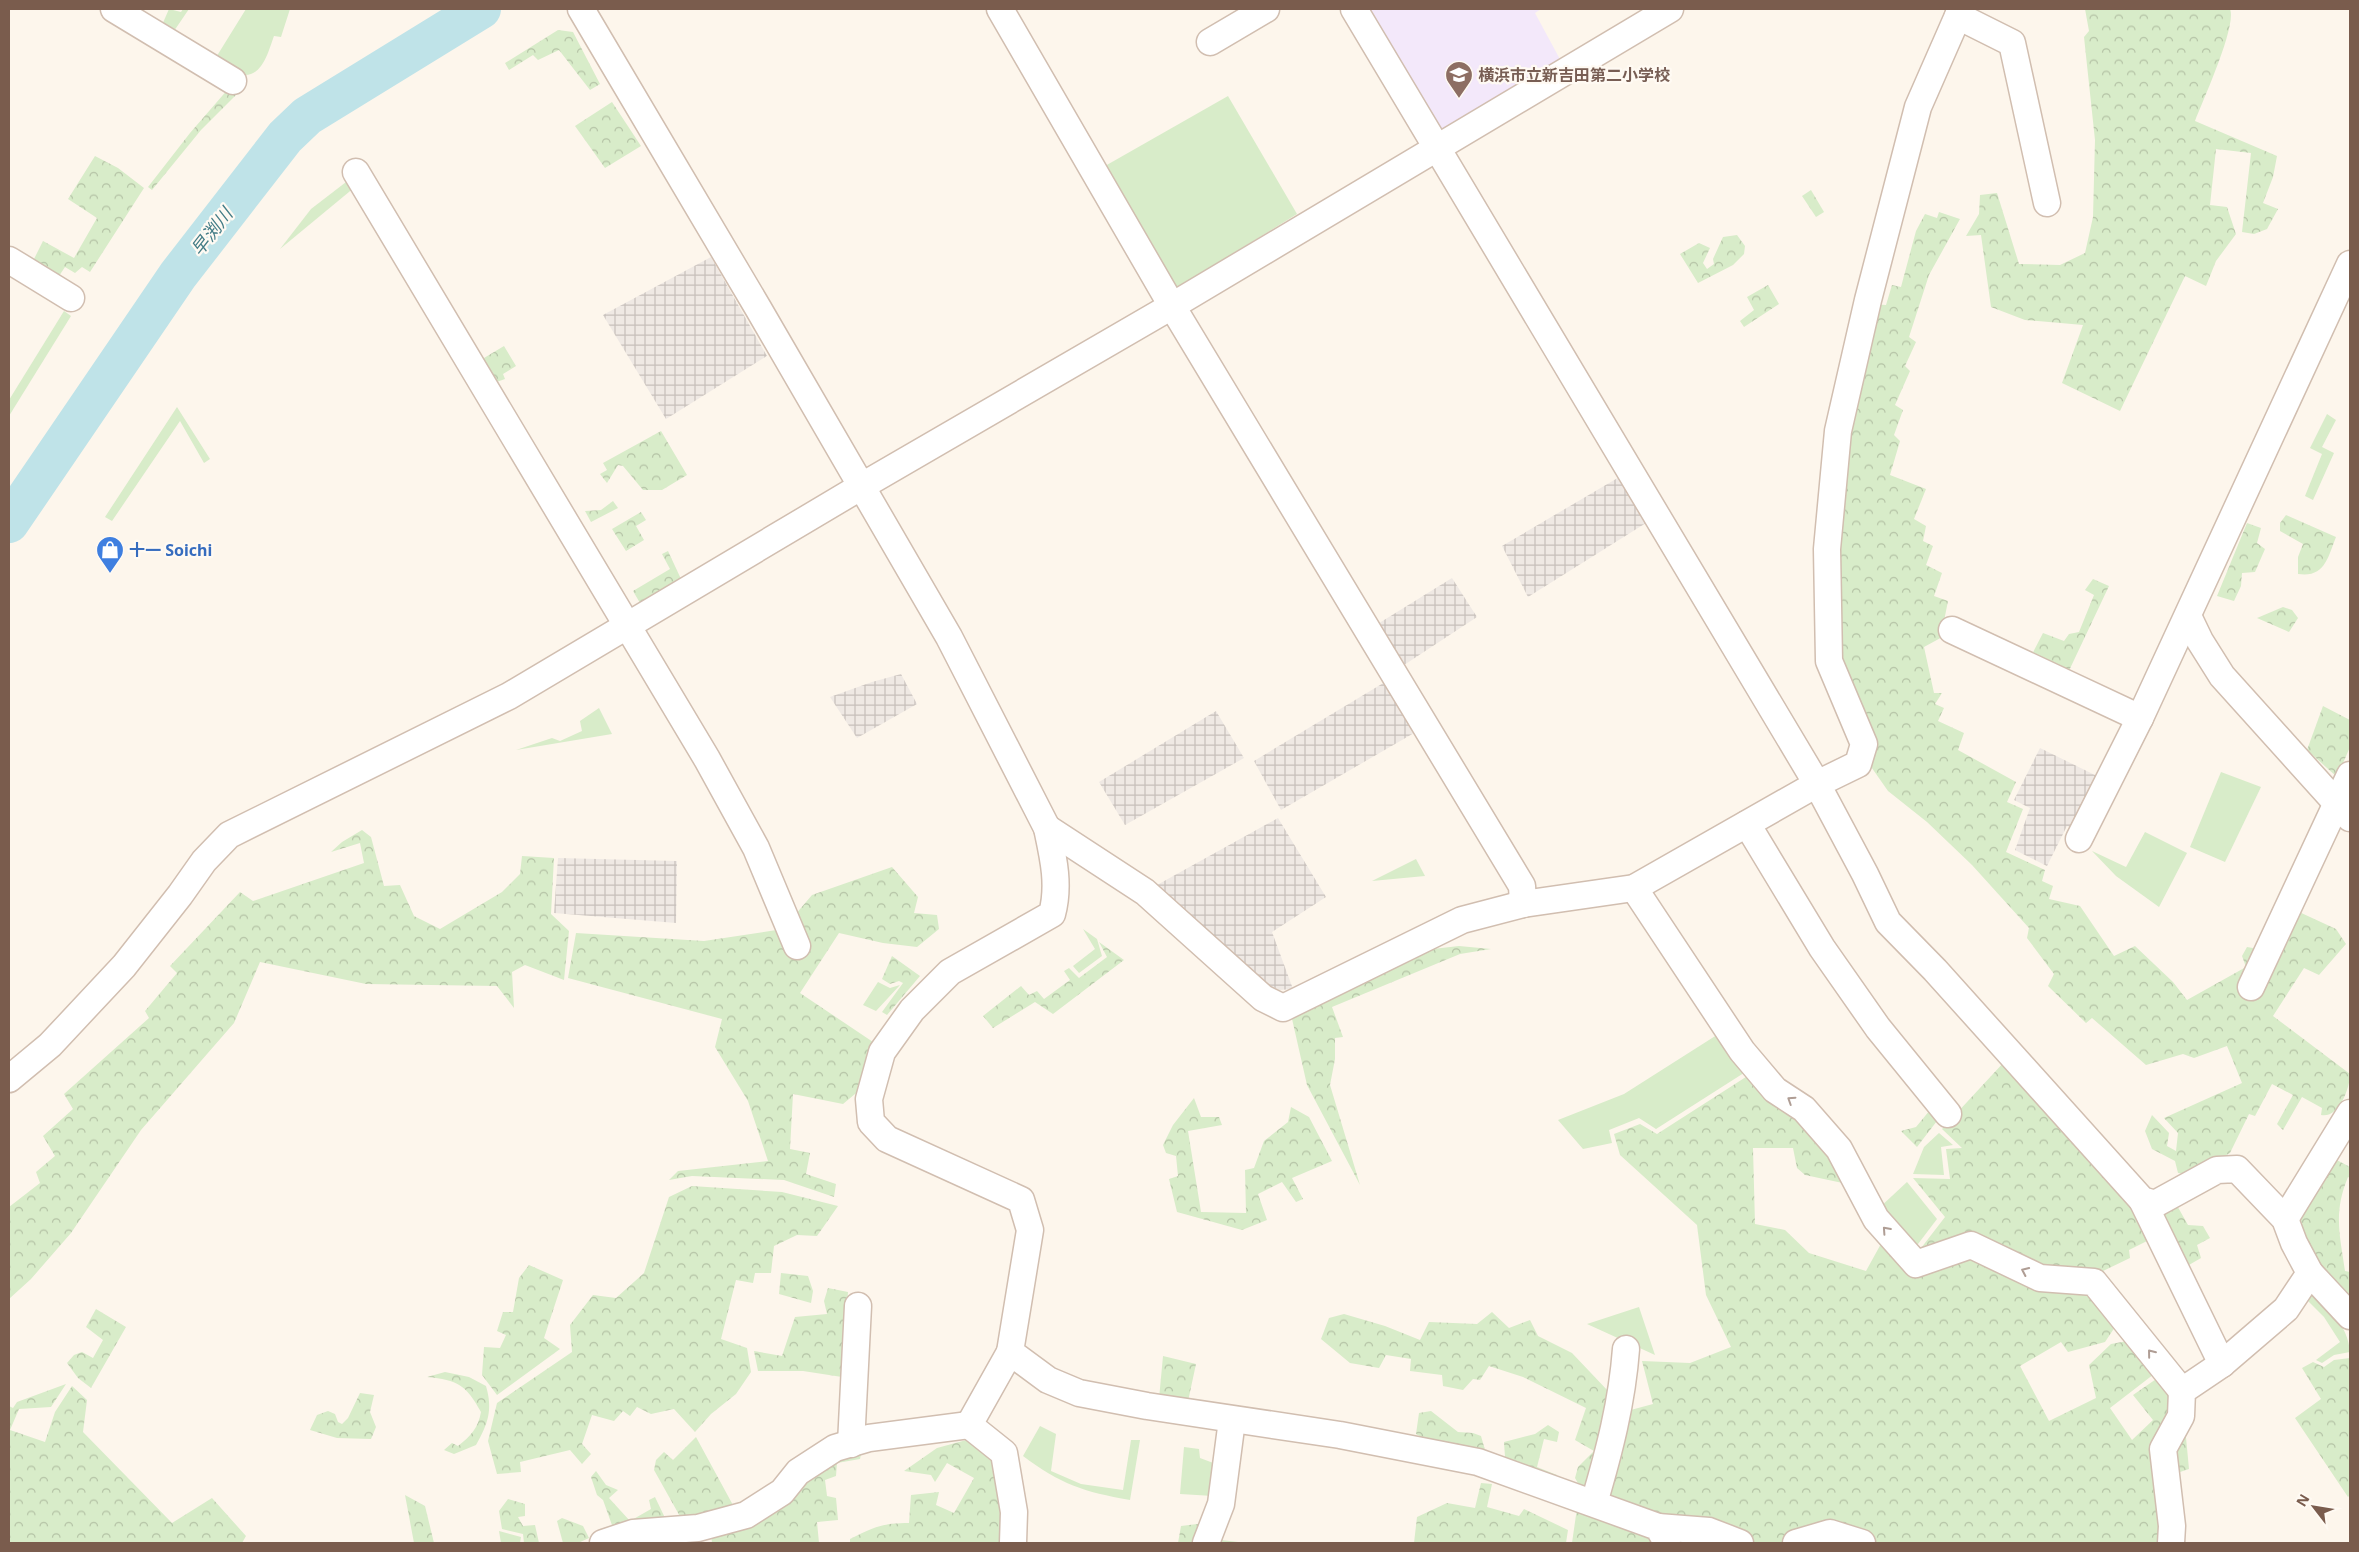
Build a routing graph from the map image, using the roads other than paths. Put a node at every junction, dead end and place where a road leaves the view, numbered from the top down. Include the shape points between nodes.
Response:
1 (114, 9) edge
2 (581, 9) edge
3 (1000, 9) edge
4 (1266, 9) edge
5 (1354, 9) edge
6 (1670, 9) edge
7 (1959, 12) edge
8 (1210, 42) dead end
9 (233, 81) dead end
10 (1437, 147) junction
11 (356, 172) dead end
12 (2047, 203) dead end
13 (9, 260) edge
14 (2350, 264) edge
15 (70, 298) dead end
16 (1172, 306) junction
17 (862, 486) junction
18 (2188, 616) junction
19 (627, 625) junction
20 (1952, 630) dead end
21 (2140, 718) junction
22 (2350, 775) edge
23 (1817, 784) junction
24 (2344, 810) edge
25 (1747, 824) junction
26 (1047, 828) junction
27 (2079, 839) dead end
28 (1634, 888) junction
29 (1523, 904) junction
30 (797, 946) dead end
31 (2251, 987) dead end
32 (9, 1079) edge
33 (2350, 1113) edge
34 (1948, 1114) dead end
35 (2142, 1200) junction
36 (2285, 1219) junction
37 (2310, 1273) junction
38 (858, 1306) dead end
39 (2350, 1316) edge
40 (1626, 1349) dead end
41 (1010, 1352) junction
42 (2222, 1364) junction
43 (2182, 1391) junction
44 (1232, 1420) junction
45 (969, 1425) junction
46 (851, 1444) junction
47 (1594, 1503) junction
48 (1662, 1535) edge
49 (603, 1543) edge
50 (1013, 1543) edge
51 (1206, 1543) edge
52 (1740, 1543) edge
53 (1796, 1543) edge
54 (1862, 1543) edge
55 (2171, 1543) edge

1 - 9 street
2 - 17 street
3 - 16 street
4 - 8 street
5 - 10 street
6 - 10 street
7 - 12 street via 2012,43
7 - 23 street via 1918,107 1838,431 1827,549 1829,661 1864,744 1858,764
10 - 16 street
10 - 23 street
11 - 19 street
13 - 15 street
14 - 18 street
16 - 17 street
16 - 29 street via 1522,886
17 - 19 street
17 - 26 street via 949,637
18 - 21 street
18 - 24 street via 2222,676
19 - 30 street via 756,848
19 - 32 street via 510,696 229,836 204,861 124,966 50,1045
20 - 21 street
21 - 27 street
22 - 24 street
23 - 25 street
23 - 35 street via 1888,922
24 - 31 street
25 - 28 street
25 - 34 street via 1822,948 1878,1028
26 - 29 street via 1145,892 1263,998 1283,1008 1462,920
26 - 41 street via 1057,897 1052,914 950,972 912,1010 882,1052 869,1099 871,1122 887,1139 1021,1200 1030,1230
28 - 29 street
43 -> 28 street via 2094,1282 2040,1278 1971,1245 1916,1264 1876,1219 1839,1149 1804,1109 1775,1090 1742,1051
33 - 36 street
35 - 36 street via 2155,1204 2217,1170 2237,1169
35 - 42 street
36 - 37 street
37 - 39 street
37 - 42 street via 2286,1309
38 - 46 street
40 - 47 street via 1615,1431
41 - 44 street via 1048,1380 1079,1393
41 - 45 street
42 - 43 street
43 - 55 street via 2180,1416 2163,1449
44 - 47 street via 1340,1435 1478,1462
44 - 51 street via 1221,1504
45 - 46 street via 869,1438
45 - 50 street via 1004,1453 1014,1512
46 - 49 street via 835,1448 798,1472 782,1492 746,1515 698,1528 633,1533
47 - 48 street
48 - 52 street via 1710,1531
53 - 54 street via 1830,1533

